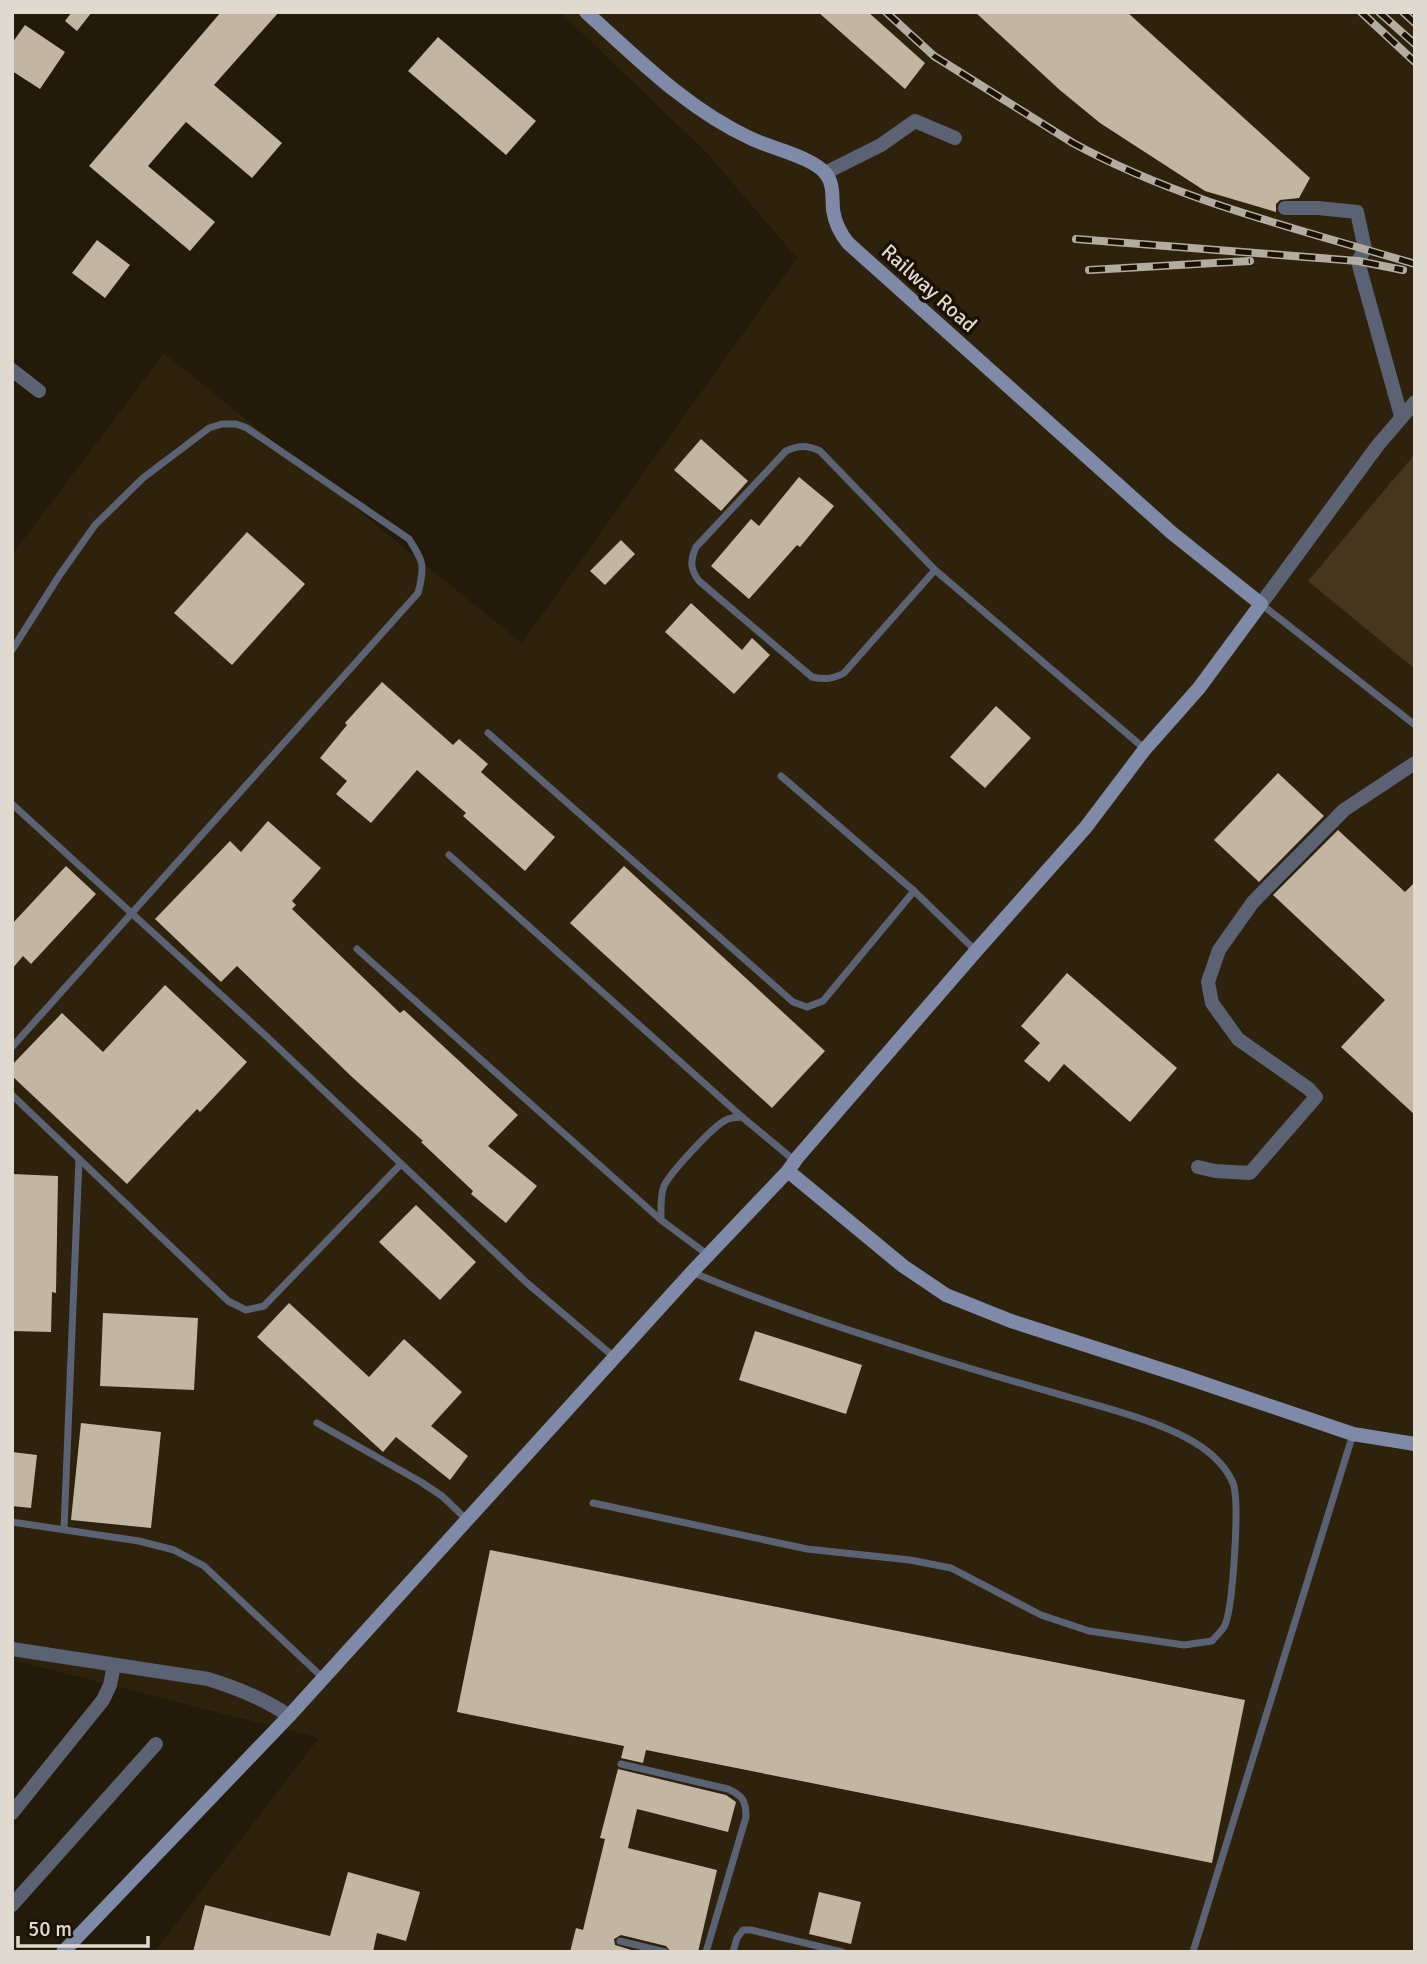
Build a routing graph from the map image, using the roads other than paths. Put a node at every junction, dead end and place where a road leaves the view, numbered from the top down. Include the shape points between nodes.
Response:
1 (586, 12) edge
2 (955, 138) dead end
3 (825, 173) junction
4 (1285, 208) dead end
5 (12, 370) edge
6 (39, 391) dead end
7 (1415, 402) edge
8 (1401, 416) junction
9 (935, 570) junction
10 (1261, 604) junction
11 (12, 650) edge
12 (1415, 725) edge
13 (488, 733) dead end
14 (1145, 749) junction
15 (1415, 763) edge
16 (781, 776) dead end
17 (12, 804) edge
18 (449, 855) dead end
19 (914, 891) junction
20 (133, 913) junction
21 (357, 949) dead end
22 (976, 951) junction
23 (12, 1047) edge
24 (12, 1095) edge
25 (742, 1117) junction
26 (79, 1159) junction
27 (401, 1164) junction
28 (792, 1166) junction
29 (1198, 1167) dead end
30 (661, 1220) junction
31 (708, 1255) junction
32 (692, 1272) junction
33 (614, 1357) junction
34 (317, 1423) dead end
35 (1353, 1434) junction
36 (1415, 1444) edge
37 (593, 1503) dead end
38 (467, 1520) junction
39 (12, 1522) edge
40 (64, 1529) junction
41 (12, 1649) edge
42 (114, 1665) junction
43 (323, 1678) junction
44 (289, 1716) junction
45 (156, 1744) dead end
46 (621, 1764) dead end
47 (12, 1812) edge
48 (12, 1905) edge
49 (620, 1941) dead end
50 (63, 1952) edge
51 (665, 1952) edge
52 (706, 1952) edge
53 (733, 1952) edge
54 (842, 1952) edge
55 (1193, 1952) edge

1 - 3 street via 666,84 716,120 817,164
2 - 3 street via 915,121 881,145
3 - 10 street, Railway Road via 839,231 848,243 1172,533
4 - 8 street via 1357,212 1365,249 1360,269
5 - 6 street
7 - 8 street
8 - 10 street
9 - 9 lane via 810,446 786,450 696,547 691,558 692,571 699,580 812,677 822,679 844,673
9 - 14 lane
10 - 12 lane
10 - 14 street via 1199,688
11 - 20 lane via 95,525 143,478 209,428 222,424 247,428 409,539 421,558 418,593
13 - 19 lane via 793,1002 807,1007 823,1001
14 - 22 street via 1086,827
15 - 29 street via 1343,810 1253,902 1219,950 1208,982 1212,1003 1238,1039 1316,1097 1250,1173
16 - 19 lane
17 - 20 lane
18 - 25 lane
19 - 22 lane
20 - 23 lane
20 - 27 lane
21 - 30 lane
22 - 28 street
24 - 26 lane
25 - 28 lane
25 - 30 lane via 723,1121 670,1177 661,1198
26 - 27 lane via 228,1301 246,1310 264,1306
26 - 40 lane
27 - 33 lane via 527,1283
28 - 31 street
28 - 35 street via 903,1266 946,1296
30 - 31 lane
31 - 32 street
32 - 33 street
32 - 37 lane via 802,1315 1130,1416 1202,1448 1233,1483 1235,1544 1225,1626 1212,1641 1184,1645 1089,1631 1041,1615 951,1568 807,1549
33 - 38 street
34 - 38 lane via 421,1482
35 - 36 street
35 - 55 lane
38 - 43 street
39 - 40 lane
40 - 43 lane via 174,1550 204,1566
41 - 42 street
42 - 44 street via 233,1686
42 - 47 street via 103,1700
43 - 44 street
44 - 50 street
45 - 48 street
46 - 52 lane via 729,1789 747,1804
49 - 51 lane
53 - 54 lane via 743,1930

